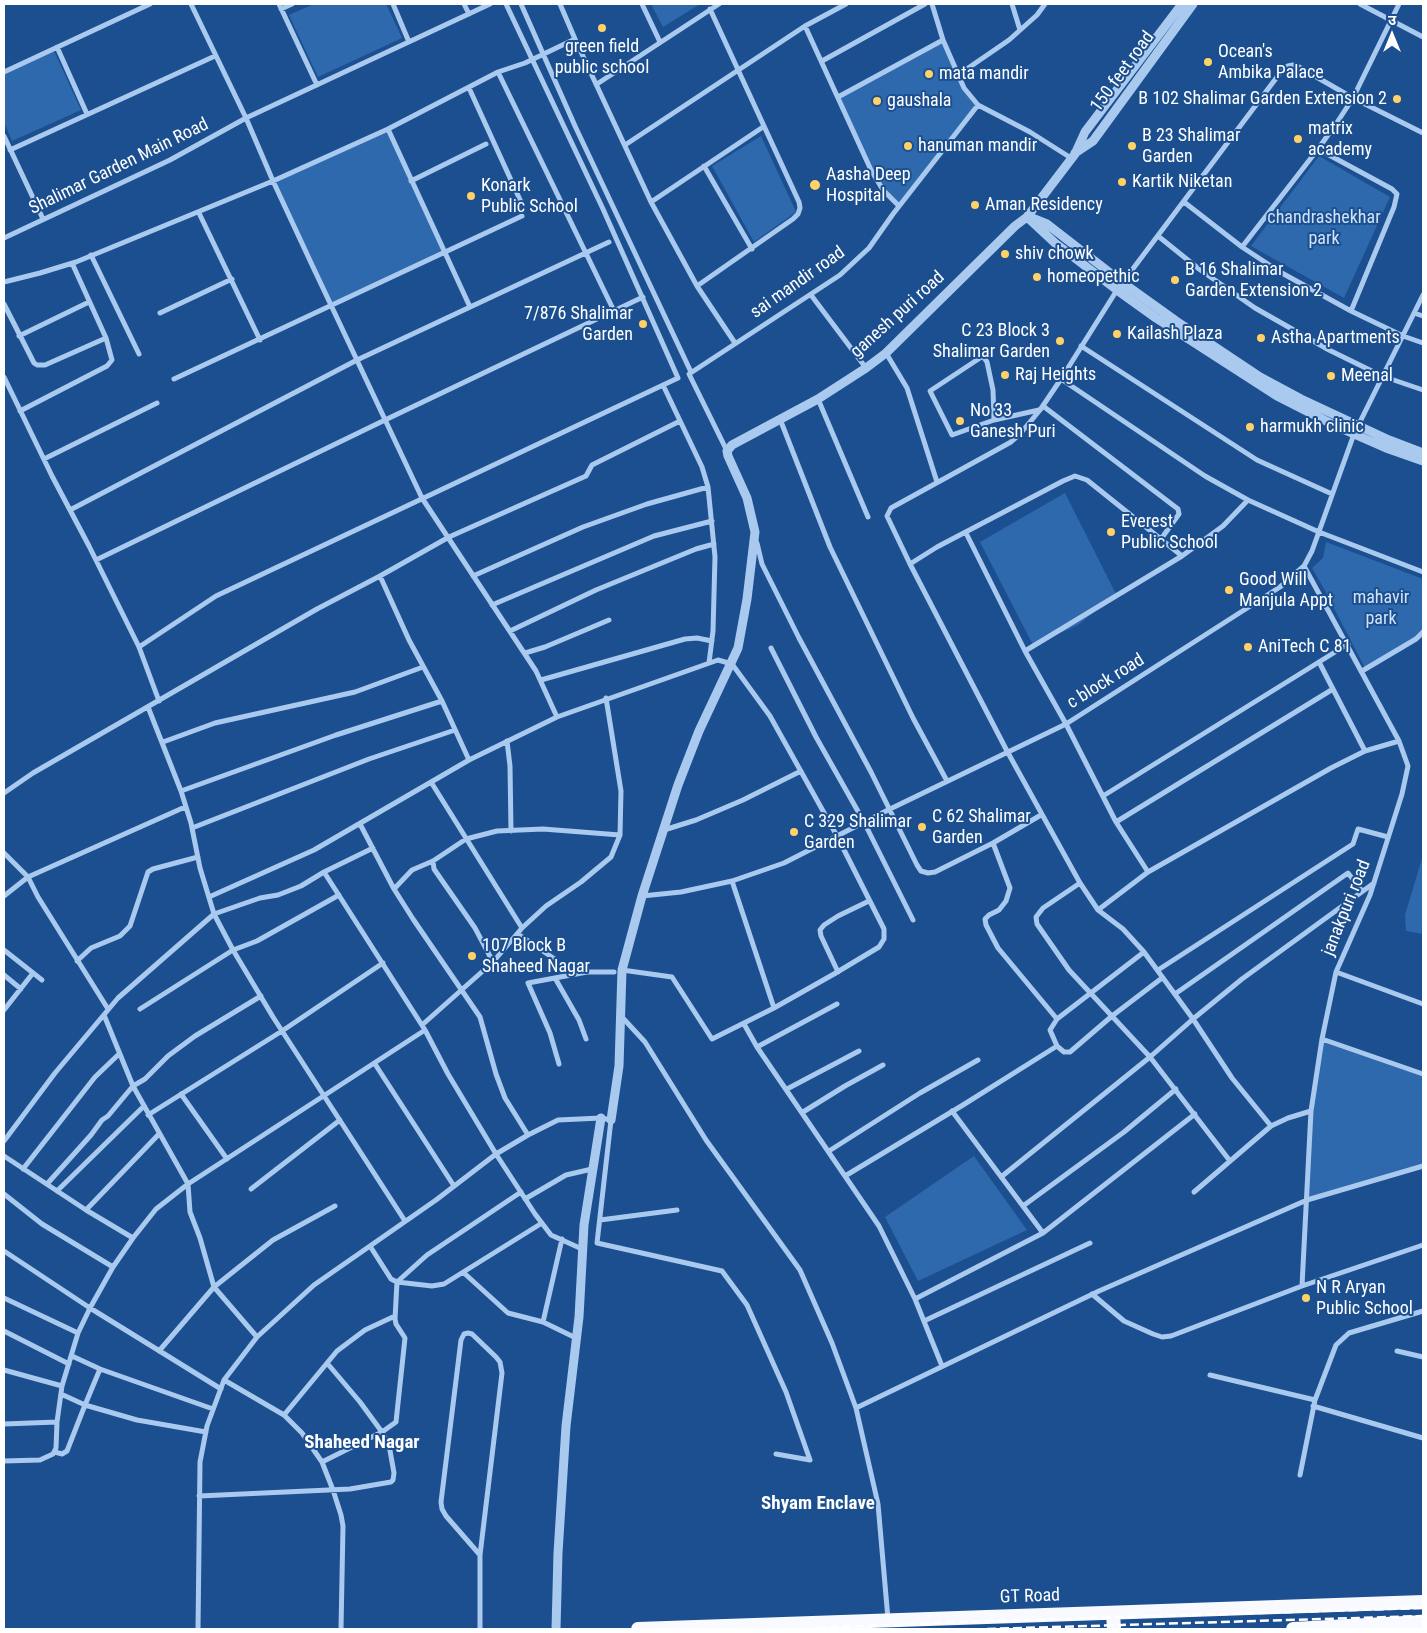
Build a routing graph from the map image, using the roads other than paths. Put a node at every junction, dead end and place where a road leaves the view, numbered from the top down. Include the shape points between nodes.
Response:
1 (150, 4) edge
2 (191, 4) edge
3 (292, 4) edge
4 (393, 4) edge
5 (464, 4) edge
6 (490, 4) edge
7 (506, 4) edge
8 (521, 4) edge
9 (560, 4) edge
10 (642, 4) edge
11 (718, 4) edge
12 (846, 4) edge
13 (925, 4) edge
14 (932, 4) edge
15 (1012, 4) edge
16 (1045, 4) edge
17 (1182, 4) edge
18 (1193, 4) edge
19 (1360, 4) edge
20 (1399, 4) edge
21 (280, 6) edge
22 (710, 9) junction
23 (469, 14) junction
24 (1392, 21) junction
25 (805, 26) junction
26 (1020, 30) junction
27 (1423, 35) edge
28 (575, 39) junction
29 (943, 40) junction
30 (409, 42) junction
31 (660, 42) junction
32 (57, 47) junction
33 (543, 55) junction
34 (215, 56) junction
35 (532, 60) junction
36 (822, 61) junction
37 (737, 70) junction
38 (4, 72) edge
39 (498, 72) junction
40 (958, 75) junction
41 (597, 84) junction
42 (317, 85) junction
43 (469, 88) junction
44 (838, 97) junction
45 (1353, 98) junction
46 (978, 105) junction
47 (87, 114) junction
48 (246, 118) junction
49 (763, 127) junction
50 (388, 129) junction
51 (1423, 133) edge
52 (4, 136) edge
53 (486, 144) dead end
54 (625, 145) junction
55 (1318, 149) junction
56 (10, 150) junction
57 (1073, 156) junction
58 (704, 166) junction
59 (273, 181) junction
60 (412, 181) junction
61 (521, 202) dead end
62 (652, 202) junction
63 (1184, 202) junction
64 (899, 206) junction
65 (199, 213) junction
66 (522, 216) dead end
67 (1027, 216) junction
68 (43, 219) junction
69 (1158, 236) junction
70 (4, 238) edge
71 (610, 242) dead end
72 (1242, 246) junction
73 (752, 249) junction
74 (444, 252) junction
75 (586, 253) junction
76 (91, 255) junction
77 (72, 263) junction
78 (232, 280) junction
79 (4, 282) edge
80 (697, 286) junction
81 (1120, 287) junction
82 (811, 295) junction
83 (1423, 295) edge
84 (643, 297) junction
85 (89, 302) junction
86 (4, 304) edge
87 (331, 306) junction
88 (470, 307) junction
89 (614, 311) junction
90 (1351, 311) junction
91 (160, 313) dead end
92 (1414, 313) junction
93 (1423, 316) edge
94 (19, 336) junction
95 (1403, 336) junction
96 (106, 338) junction
97 (260, 340) junction
98 (735, 343) junction
99 (1423, 343) edge
100 (1082, 346) junction
101 (886, 353) junction
102 (139, 354) dead end
103 (357, 360) junction
104 (866, 368) junction
105 (691, 372) junction
106 (1382, 376) junction
107 (4, 377) edge
108 (174, 379) dead end
109 (1061, 379) junction
110 (663, 385) junction
111 (1423, 390) edge
112 (818, 399) junction
113 (157, 403) dead end
114 (1042, 408) junction
115 (20, 411) junction
116 (780, 419) junction
117 (385, 420) junction
118 (994, 420) junction
119 (680, 421) junction
120 (1356, 430) junction
121 (727, 451) junction
122 (1423, 453) edge
123 (44, 459) junction
124 (1423, 461) edge
125 (937, 482) junction
126 (708, 486) junction
127 (1332, 494) junction
128 (422, 498) junction
129 (1248, 500) junction
130 (70, 510) junction
131 (868, 517) dead end
132 (712, 521) junction
133 (755, 532) junction
134 (1319, 532) junction
135 (966, 533) junction
136 (448, 537) junction
137 (1161, 538) junction
138 (714, 544) junction
139 (1182, 556) junction
140 (96, 560) junction
141 (910, 564) junction
142 (1304, 566) junction
143 (1423, 572) edge
144 (380, 576) junction
145 (473, 576) junction
146 (492, 605) junction
147 (609, 620) dead end
148 (510, 631) junction
149 (1423, 632) edge
150 (712, 641) junction
151 (1348, 644) junction
152 (139, 647) junction
153 (771, 648) dead end
154 (1026, 651) junction
155 (525, 653) junction
156 (1319, 662) junction
157 (710, 663) junction
158 (732, 664) junction
159 (423, 667) junction
160 (1362, 671) junction
161 (541, 680) junction
162 (1334, 689) junction
163 (606, 698) junction
164 (159, 701) junction
165 (442, 701) junction
166 (148, 707) junction
167 (557, 717) junction
168 (1066, 724) junction
169 (455, 730) junction
170 (1399, 741) junction
171 (163, 742) junction
172 (507, 742) junction
173 (1007, 751) junction
174 (1365, 751) junction
175 (469, 760) junction
176 (800, 771) junction
177 (947, 781) junction
178 (431, 782) junction
179 (181, 791) junction
180 (4, 793) edge
181 (1103, 796) junction
182 (185, 807) junction
183 (890, 809) junction
184 (1041, 815) junction
185 (864, 822) junction
186 (1116, 822) junction
187 (360, 824) junction
188 (192, 828) junction
189 (663, 830) junction
190 (511, 831) junction
191 (620, 835) junction
192 (837, 836) junction
193 (1388, 837) junction
194 (466, 839) junction
195 (993, 843) junction
196 (373, 848) junction
197 (4, 854) edge
198 (198, 857) junction
199 (433, 861) junction
200 (324, 872) junction
201 (1148, 872) junction
202 (28, 877) junction
203 (732, 880) junction
204 (1080, 883) junction
205 (1374, 883) junction
206 (394, 889) junction
207 (1362, 891) junction
208 (339, 895) junction
209 (4, 896) edge
210 (642, 896) junction
211 (209, 897) junction
212 (869, 901) junction
213 (1098, 910) junction
214 (214, 914) junction
215 (913, 920) dead end
216 (522, 928) junction
217 (518, 934) junction
218 (4, 950) edge
219 (233, 950) junction
220 (1144, 952) junction
221 (556, 960) dead end
222 (77, 961) junction
223 (493, 962) junction
224 (383, 964) junction
225 (1158, 970) junction
226 (618, 971) junction
227 (838, 972) junction
228 (1336, 972) junction
229 (33, 973) junction
230 (4, 975) edge
231 (555, 978) junction
232 (1162, 978) junction
233 (42, 980) dead end
234 (21, 989) junction
235 (461, 991) junction
236 (1091, 993) junction
237 (1174, 994) junction
238 (261, 996) junction
239 (6, 1003) edge
240 (837, 1004) dead end
241 (1423, 1004) edge
242 (774, 1008) junction
243 (108, 1009) junction
244 (4, 1010) edge
245 (140, 1010) dead end
246 (104, 1015) junction
247 (621, 1016) junction
248 (1112, 1016) junction
249 (1193, 1018) junction
250 (1057, 1019) junction
251 (744, 1024) junction
252 (424, 1027) junction
253 (282, 1031) junction
254 (586, 1039) dead end
255 (1322, 1039) junction
256 (1057, 1046) junction
257 (757, 1047) junction
258 (859, 1051) dead end
259 (119, 1054) junction
260 (1150, 1056) junction
261 (978, 1060) dead end
262 (375, 1064) junction
263 (559, 1064) dead end
264 (883, 1065) dead end
265 (1423, 1074) edge
266 (133, 1086) junction
267 (787, 1089) junction
268 (1176, 1090) junction
269 (181, 1094) junction
270 (325, 1096) junction
271 (144, 1106) junction
272 (952, 1111) junction
273 (803, 1112) junction
274 (1311, 1112) junction
275 (1195, 1114) junction
276 (148, 1115) junction
277 (602, 1118) junction
278 (340, 1120) junction
279 (611, 1120) junction
280 (1272, 1126) junction
281 (159, 1134) junction
282 (528, 1135) junction
283 (4, 1141) edge
284 (829, 1151) junction
285 (496, 1154) junction
286 (4, 1156) edge
287 (227, 1160) junction
288 (1230, 1161) junction
289 (1423, 1166) edge
290 (24, 1169) junction
291 (592, 1169) junction
292 (845, 1176) junction
293 (1001, 1177) junction
294 (46, 1184) junction
295 (188, 1184) junction
296 (454, 1186) junction
297 (251, 1189) dead end
298 (57, 1191) junction
299 (521, 1192) junction
300 (1194, 1192) dead end
301 (4, 1194) edge
302 (525, 1199) junction
303 (1307, 1200) junction
304 (335, 1206) dead end
305 (1023, 1206) junction
306 (86, 1210) junction
307 (677, 1210) dead end
308 (600, 1220) junction
309 (405, 1221) junction
310 (542, 1223) junction
311 (1043, 1234) junction
312 (133, 1238) junction
313 (562, 1239) junction
314 (1090, 1243) dead end
315 (370, 1246) junction
316 (1423, 1246) edge
317 (582, 1248) junction
318 (4, 1251) edge
319 (113, 1267) junction
320 (464, 1273) junction
321 (396, 1282) junction
322 (1302, 1286) junction
323 (214, 1288) junction
324 (1092, 1294) junction
325 (4, 1298) edge
326 (915, 1299) junction
327 (90, 1308) junction
328 (1423, 1311) edge
329 (395, 1316) junction
330 (543, 1322) junction
331 (924, 1322) junction
332 (4, 1331) edge
333 (78, 1333) junction
334 (257, 1337) junction
335 (576, 1338) junction
336 (159, 1351) junction
337 (1397, 1352) dead end
338 (72, 1356) junction
339 (1423, 1358) edge
340 (327, 1363) junction
341 (69, 1364) junction
342 (942, 1366) junction
343 (100, 1369) junction
344 (4, 1370) edge
345 (1210, 1375) dead end
346 (224, 1380) junction
347 (62, 1386) junction
348 (220, 1389) junction
349 (60, 1394) junction
350 (1314, 1403) junction
351 (85, 1404) junction
352 (856, 1408) junction
353 (213, 1409) junction
354 (284, 1415) junction
355 (57, 1422) junction
356 (4, 1424) edge
357 (206, 1432) junction
358 (382, 1432) junction
359 (1423, 1438) edge
360 (54, 1452) junction
361 (776, 1454) dead end
362 (4, 1461) edge
363 (322, 1462) junction
364 (1300, 1475) dead end
365 (333, 1490) junction
366 (199, 1496) junction
367 (480, 1555) junction
368 (1423, 1602) edge
369 (1378, 1605) junction
370 (1113, 1613) junction
371 (888, 1620) junction
372 (1423, 1622) edge
373 (1380, 1625) junction
374 (198, 1629) edge
375 (341, 1629) edge
376 (480, 1629) edge
377 (556, 1629) edge
378 (638, 1629) edge
379 (1114, 1629) edge
380 (1294, 1629) edge

1 - 32 street
2 - 34 street
3 - 21 street
4 - 30 street
5 - 23 street
6 - 23 street, Shalimar Garden Main Road
7 - 35 street
8 - 33 street
9 - 28 street
10 - 31 street
11 - 22 street
12 - 25 street
13 - 36 street
14 - 29 street
15 - 26 street
16 - 26 street
17 - 57 street, 150 feet road via 1085,132
18 - 57 street, 150 feet road via 1093,141
19 - 24 street
20 - 24 street
21 - 42 street
22 - 31 street
22 - 37 street
23 - 30 street, Shalimar Garden Main Road
24 - 27 street
24 - 45 street
25 - 36 street
25 - 37 street
26 - 40 street
28 - 33 street
28 - 41 street
29 - 40 street
29 - 44 street
30 - 42 street, Shalimar Garden Main Road
31 - 41 street
32 - 38 street
32 - 47 street
33 - 35 street
33 - 105 street
34 - 47 street
34 - 48 street
35 - 39 street
35 - 84 street
36 - 44 street
37 - 49 street
37 - 54 street
39 - 43 street
39 - 75 street
40 - 46 street
41 - 54 street
42 - 48 street, Shalimar Garden Main Road
43 - 50 street
43 - 61 street
44 - 64 street via 871,170 883,190
45 - 51 street
45 - 55 street
45 - 63 street via 1299,67 1288,66
46 - 57 street
46 - 64 street, sai mandir road
47 - 56 street
48 - 59 street
48 - 68 street, Shalimar Garden Main Road via 170,160
49 - 58 street
49 - 73 street via 800,208 793,219
50 - 59 street
50 - 60 street
52 - 56 street
53 - 60 street
54 - 62 street
55 - 72 street
55 - 90 street via 1397,194
56 - 68 street
57 - 67 street, 150 feet road
58 - 62 street
58 - 73 street
59 - 65 street
59 - 87 street
60 - 74 street
62 - 80 street
63 - 69 street
63 - 72 street
64 - 82 street, sai mandir road via 869,248 840,275
65 - 76 street
65 - 78 street
66 - 74 street
67 - 81 street via 1055,243
67 - 101 street, ganesh puri road
68 - 70 street, Shalimar Garden Main Road
69 - 81 street
69 - 106 street via 1256,308 1328,350
71 - 75 street
72 - 90 street via 1280,272
73 - 80 street
74 - 87 street
74 - 88 street
75 - 88 street
75 - 89 street
76 - 77 street
76 - 102 street
77 - 79 street
77 - 85 street
78 - 91 street
78 - 97 street
80 - 98 street
81 - 100 street
81 - 120 street via 1156,318 1277,396
82 - 98 street, sai mandir road
82 - 104 street
83 - 92 street, c block road
84 - 89 street
84 - 110 street via 678,378
85 - 94 street
85 - 96 street
86 - 94 street
87 - 97 street
87 - 103 street
88 - 103 street
89 - 117 street
90 - 95 street
92 - 93 street
92 - 95 street, c block road
94 - 96 street via 34,363 40,366
95 - 99 street
95 - 106 street, c block road
96 - 115 street via 112,360 107,366
97 - 108 street
98 - 105 street, sai mandir road
100 - 109 street
100 - 127 street via 1257,460
101 - 104 street, ganesh puri road
101 - 125 street via 906,388
103 - 117 street
103 - 130 street
104 - 112 street, ganesh puri road
105 - 121 street via 689,374
106 - 111 street
106 - 120 street, c block road
107 - 115 street
109 - 114 street
109 - 129 street via 1205,476
110 - 119 street
110 - 128 street
112 - 116 street, ganesh puri road
112 - 131 street
113 - 123 street
114 - 118 street
114 - 125 street via 1011,442
114 - 137 street via 1178,509 1179,514
115 - 123 street
116 - 121 street, ganesh puri road via 732,445
116 - 177 street via 830,548
117 - 128 street
117 - 140 street
118 - 118 street via 993,390 984,356 930,391 952,435
119 - 126 street
119 - 136 street via 592,465 586,476
120 - 122 street
120 - 124 street via 1386,448
120 - 127 street, c block road
121 - 133 street via 747,498
123 - 130 street
125 - 141 street via 888,512 888,521
126 - 132 street
126 - 145 street via 582,527
127 - 134 street, c block road
128 - 136 street
128 - 152 street via 216,596
129 - 134 street
129 - 139 street via 1222,526
130 - 140 street
132 - 138 street
132 - 146 street via 654,536
133 - 158 street via 747,599
133 - 183 street via 762,564
134 - 142 street, c block road
134 - 143 street
135 - 137 street via 1076,476 1087,480
135 - 141 street
135 - 154 street
136 - 144 street
136 - 145 street
137 - 139 street
138 - 148 street via 596,590
138 - 150 street
139 - 154 street
140 - 152 street
141 - 173 street
142 - 151 street, janakpuri road
142 - 168 street, c block road via 1254,605
144 - 159 street
144 - 164 street via 317,608
145 - 146 street
146 - 148 street
147 - 155 street
148 - 155 street
149 - 160 street
150 - 157 street
150 - 161 street via 685,639
151 - 156 street
151 - 160 street, janakpuri road
152 - 164 street
153 - 185 street
154 - 168 street
155 - 161 street
156 - 162 street
156 - 181 street
157 - 158 street via 718,660
157 - 163 street
158 - 176 street via 770,716
158 - 189 street via 699,731
159 - 165 street
159 - 171 street via 355,692 215,723
160 - 170 street, janakpuri road
161 - 167 street
162 - 174 street
162 - 186 street
163 - 167 street
163 - 191 street via 621,791
164 - 166 street
165 - 169 street
165 - 179 street
166 - 171 street
166 - 180 street
167 - 172 street
168 - 173 street, c block road
168 - 181 street
169 - 175 street
169 - 188 street via 369,759
170 - 174 street
170 - 193 street, janakpuri road via 1408,766
171 - 179 street
172 - 175 street
172 - 190 street
173 - 177 street, c block road
173 - 184 street
174 - 201 street
175 - 178 street
176 - 189 street via 696,820
176 - 192 street
177 - 183 street, c block road
178 - 187 street
178 - 194 street
179 - 182 street
181 - 186 street
182 - 188 street
182 - 202 street
183 - 185 street, c block road
183 - 195 street via 917,866 928,873
184 - 195 street
184 - 204 street
185 - 192 street, c block road
185 - 215 street
186 - 201 street
187 - 196 street
187 - 211 street via 314,850
188 - 198 street
189 - 210 street
190 - 191 street via 543,829
190 - 194 street
191 - 216 street via 611,857
192 - 203 street, c block road via 771,869
192 - 212 street
193 - 205 street, janakpuri road
193 - 225 street via 1358,829 1353,844
194 - 199 street
194 - 216 street
195 - 250 street via 1010,888 998,910 985,919 986,925 998,948
196 - 200 street
196 - 206 street
197 - 202 street
198 - 211 street
198 - 222 street via 148,872 130,926 120,936 91,948
199 - 206 street via 412,870
199 - 223 street via 434,869 475,928
200 - 208 street
200 - 214 street via 278,895
201 - 213 street
202 - 209 street
202 - 222 street
203 - 210 street, c block road via 682,892
203 - 242 street
204 - 213 street
204 - 236 street via 1043,908 1036,917 1042,932 1069,970
205 - 207 street
205 - 228 street, janakpuri road
206 - 235 street
207 - 237 street via 1348,873
207 - 249 street
208 - 219 street via 264,937
208 - 224 street
210 - 226 street
211 - 214 street
212 - 227 street via 884,929 884,939 878,947
212 - 227 street via 838,916 820,930
213 - 220 street via 1124,929
214 - 219 street
214 - 243 street
216 - 217 street
217 - 221 street
217 - 223 street
218 - 229 street
219 - 238 street
219 - 245 street
220 - 225 street
220 - 236 street
222 - 243 street
223 - 235 street
224 - 252 street
224 - 253 street
225 - 232 street
226 - 231 street
226 - 247 street
226 - 251 street via 672,977 712,1039
227 - 242 street
228 - 241 street
228 - 255 street, janakpuri road
229 - 233 street
229 - 234 street
230 - 234 street
231 - 254 street
231 - 263 street via 527,984 550,1034
232 - 237 street
232 - 248 street
234 - 239 street
235 - 252 street
235 - 282 street via 480,1017 505,1098
236 - 248 street
236 - 250 street
237 - 249 street
238 - 253 street
238 - 266 street via 195,1036
239 - 244 street
240 - 257 street
242 - 251 street
243 - 246 street
246 - 259 street
246 - 283 street
247 - 279 street via 619,1066
247 - 352 street via 645,1042 706,1140 800,1270
248 - 256 street via 1070,1052 1064,1052
248 - 260 street
249 - 260 street
249 - 280 street via 1232,1078
250 - 256 street via 1050,1030
251 - 257 street
252 - 262 street
252 - 285 street
253 - 269 street
253 - 270 street
255 - 265 street
255 - 274 street, janakpuri road
256 - 272 street
257 - 267 street
258 - 267 street
259 - 266 street
259 - 290 street via 95,1077
260 - 268 street
260 - 293 street
261 - 284 street
262 - 270 street
262 - 296 street
264 - 273 street
266 - 271 street
266 - 294 street
267 - 273 street
268 - 275 street
268 - 305 street
269 - 276 street
269 - 287 street
270 - 278 street
270 - 287 street
271 - 276 street
271 - 298 street
272 - 292 street
272 - 293 street
273 - 284 street
274 - 280 street
274 - 303 street, janakpuri road
275 - 288 street
275 - 311 street
276 - 281 street
277 - 279 street
277 - 282 street via 558,1120
277 - 291 street
278 - 297 street
278 - 309 street
279 - 308 street
280 - 288 street
281 - 295 street
281 - 306 street
282 - 285 street
284 - 292 street
285 - 296 street
285 - 299 street
286 - 290 street
287 - 295 street
288 - 300 street
289 - 303 street
290 - 294 street
291 - 302 street via 566,1175
291 - 317 street
292 - 326 street via 879,1226
293 - 305 street
294 - 298 street
295 - 312 street via 156,1209
295 - 323 street via 192,1219
296 - 309 street
298 - 306 street
299 - 302 street
299 - 321 street via 427,1255
301 - 319 street via 42,1224
302 - 310 street
303 - 322 street, janakpuri road
303 - 324 street
304 - 323 street via 273,1240
305 - 311 street
306 - 312 street
307 - 308 street
308 - 361 street via 596,1244 722,1271 747,1305 786,1392 810,1460
309 - 315 street
310 - 313 street via 551,1234
310 - 320 street
311 - 326 street
312 - 319 street
313 - 317 street
313 - 330 street
314 - 331 street
315 - 321 street
315 - 334 street via 314,1285
316 - 322 street
317 - 335 street
318 - 327 street
319 - 327 street
320 - 321 street via 444,1284 432,1286
320 - 330 street via 508,1313
321 - 329 street
322 - 324 street via 1180,1334 1162,1337 1124,1321
323 - 334 street
323 - 336 street
324 - 342 street
325 - 333 street
326 - 331 street
327 - 333 street
327 - 336 street
328 - 350 street via 1341,1338 1331,1354
329 - 340 street via 365,1330 337,1351
329 - 358 street via 396,1324 406,1338 405,1347 396,1422
330 - 335 street
331 - 342 street
332 - 341 street
333 - 338 street
334 - 346 street
335 - 377 street via 566,1426
336 - 348 street
337 - 339 street
338 - 341 street
338 - 343 street
340 - 354 street
340 - 358 street
341 - 347 street
342 - 352 street
343 - 351 street
343 - 353 street
344 - 347 street
345 - 350 street
346 - 348 street
346 - 354 street
347 - 349 street
348 - 353 street
349 - 351 street
349 - 355 street
350 - 359 street
350 - 364 street
351 - 357 street via 137,1420
351 - 360 street via 67,1451 62,1454
352 - 371 street via 878,1504
353 - 357 street
354 - 363 street via 302,1433
355 - 356 street
355 - 360 street
357 - 366 street via 200,1462
358 - 363 street
358 - 365 street via 389,1445 393,1480
360 - 362 street via 40,1460
363 - 365 street
365 - 366 street
365 - 375 street via 342,1526
366 - 374 street
367 - 367 street via 502,1373 496,1357 468,1333 461,1340 441,1502 446,1516
367 - 376 street
368 - 369 highway, GT Road
369 - 370 highway, GT Road
369 - 373 highway
370 - 371 highway, GT Road
370 - 379 highway
371 - 378 highway, GT Road
372 - 373 highway
373 - 380 highway

